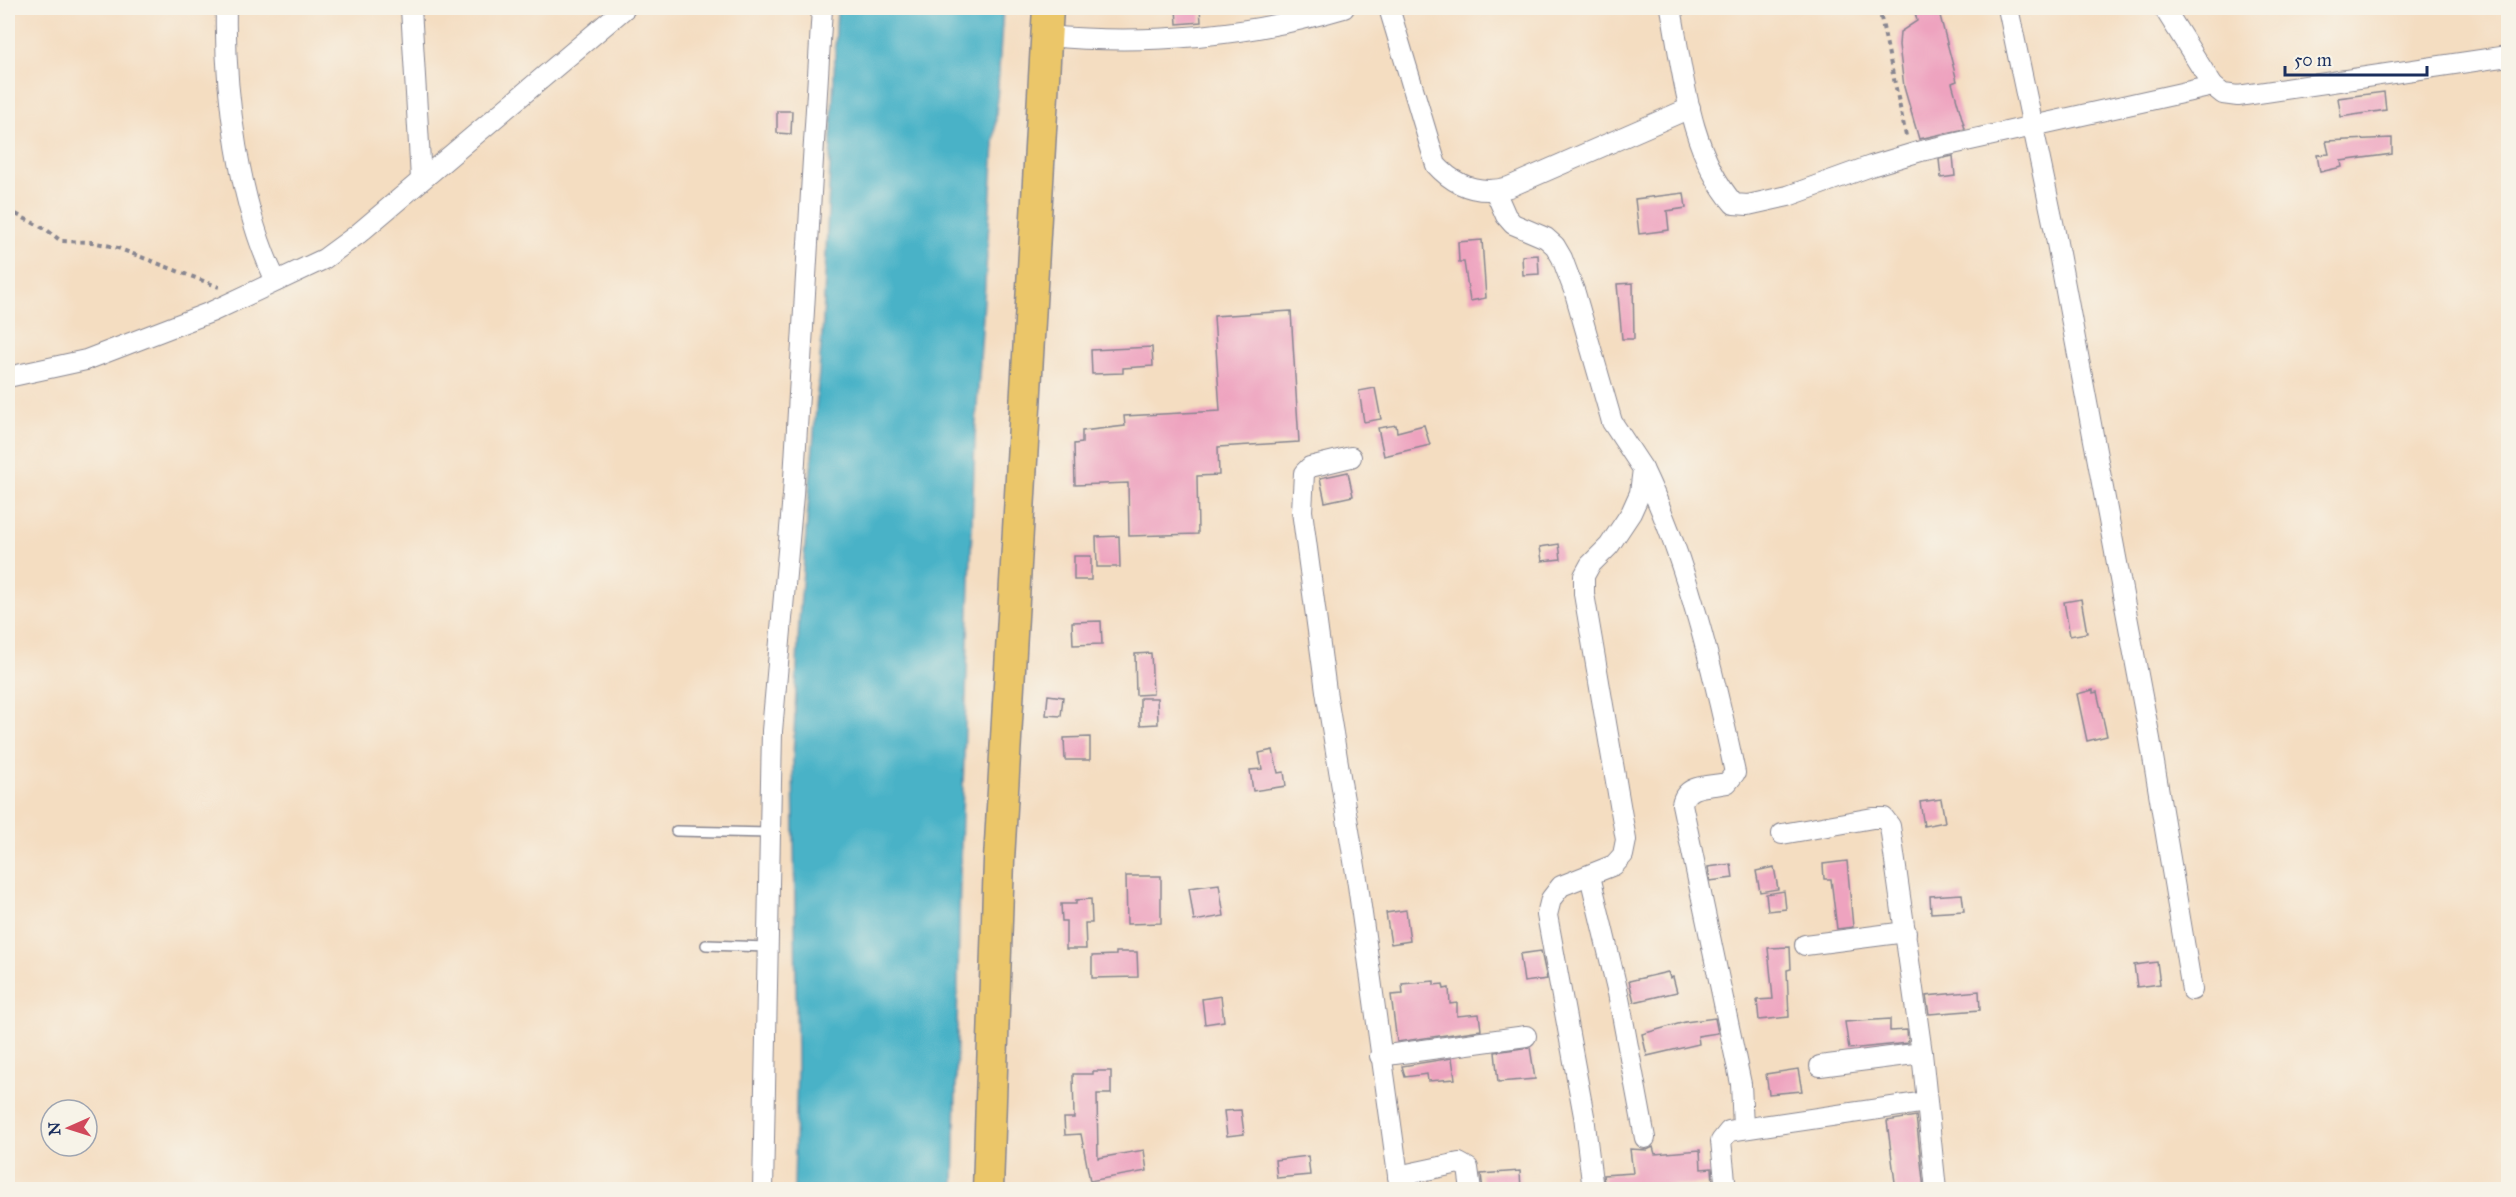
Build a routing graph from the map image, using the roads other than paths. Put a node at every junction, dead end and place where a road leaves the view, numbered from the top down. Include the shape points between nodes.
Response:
1 (226, 8) edge
2 (411, 8) edge
3 (625, 8) edge
4 (822, 8) edge
5 (1344, 8) edge
6 (1389, 8) edge
7 (1671, 8) edge
8 (2008, 8) edge
9 (2164, 8) edge
10 (1047, 22) edge
11 (2508, 56) edge
12 (2212, 86) junction
13 (1690, 108) junction
14 (2031, 124) junction
15 (421, 179) junction
16 (1495, 191) junction
17 (276, 281) junction
18 (8, 377) edge
19 (1351, 457) dead end
20 (1643, 469) junction
21 (676, 831) dead end
22 (771, 833) junction
23 (1782, 834) dead end
24 (1590, 876) junction
25 (1906, 932) junction
26 (706, 945) dead end
27 (1806, 945) dead end
28 (768, 947) junction
29 (2192, 990) dead end
30 (1526, 1036) dead end
31 (1922, 1053) junction
32 (1380, 1056) junction
33 (1820, 1066) dead end
34 (1926, 1102) junction
35 (1743, 1127) junction
36 (1645, 1138) dead end
37 (1399, 1183) edge
38 (763, 1190) edge
39 (988, 1190) edge
40 (1471, 1190) edge
41 (1593, 1190) edge
42 (1726, 1190) edge
43 (1936, 1190) edge

1 - 17 street via 228,72 241,164 260,249
2 - 15 street
3 - 15 street
4 - 22 street via 793,495 772,731
5 - 10 street via 1241,32 1173,40 1106,42
6 - 16 street via 1436,165 1455,182 1475,190
7 - 13 street
8 - 14 street
9 - 12 street
10 - 39 main road via 1002,803
11 - 12 street via 2238,96 2223,94
12 - 14 street
13 - 14 street via 1718,185 1734,204 1748,206 1910,154
13 - 16 street
14 - 29 street via 2150,739
15 - 17 street via 324,259
16 - 20 street via 1514,224 1546,238 1562,258 1612,422
17 - 18 street via 211,312 86,360
19 - 32 street via 1310,467 1304,473 1302,511
20 - 24 street via 1640,493 1631,513 1584,576 1626,840 1623,855 1614,865
20 - 35 street via 1687,581 1735,773 1727,783 1689,790 1682,804 1741,1084
21 - 22 lane
22 - 28 street
23 - 25 street via 1884,818 1894,837
24 - 36 street via 1618,993
24 - 41 street via 1561,886 1551,899 1547,915 1584,1116
25 - 27 street
25 - 31 street
26 - 28 lane
28 - 38 street
30 - 32 street
31 - 33 street
31 - 34 street
32 - 37 street
34 - 35 street
34 - 43 street
35 - 42 street via 1729,1131 1721,1141
37 - 40 street via 1459,1163 1468,1168

